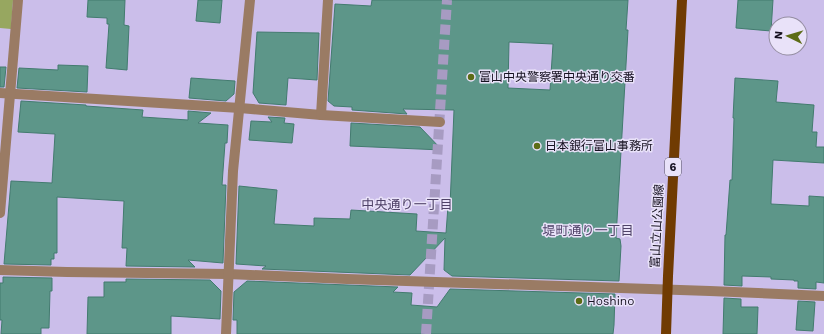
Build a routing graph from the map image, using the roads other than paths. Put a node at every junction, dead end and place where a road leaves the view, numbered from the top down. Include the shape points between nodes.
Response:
1 (18, 0) edge
2 (250, 0) edge
3 (328, 0) edge
4 (682, 0) edge
5 (5, 93) edge
6 (240, 108) junction
7 (321, 114) junction
8 (440, 122) dead end
9 (0, 213) edge
10 (0, 270) edge
11 (228, 274) junction
12 (667, 290) junction
13 (824, 296) edge
14 (226, 334) edge
15 (666, 334) edge

1 - 5 street
2 - 6 street
3 - 7 street
4 - 12 main road, 富山立山公園線 / 6
5 - 6 street
5 - 9 street
6 - 7 street
6 - 11 street via 233,171
7 - 8 street
10 - 11 street
11 - 12 street
11 - 14 street
12 - 13 street
12 - 15 main road, 富山立山公園線 / 6

